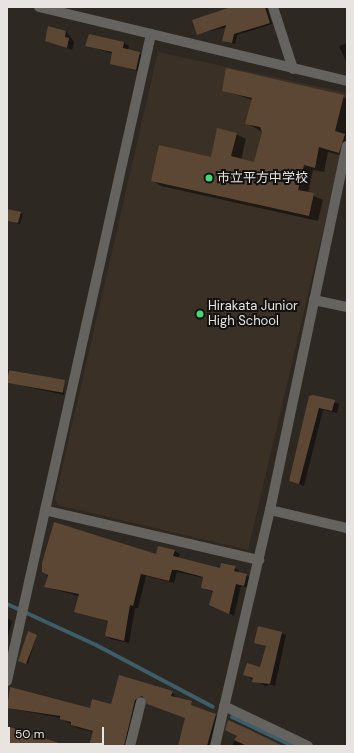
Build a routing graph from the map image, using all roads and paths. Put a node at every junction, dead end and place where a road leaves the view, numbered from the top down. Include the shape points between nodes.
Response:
1 (39, 7) edge
2 (273, 7) edge
3 (152, 34) junction
4 (293, 69) junction
5 (347, 81) edge
6 (347, 146) edge
7 (314, 300) junction
8 (347, 307) edge
9 (270, 510) junction
10 (48, 511) junction
11 (347, 528) edge
12 (259, 560) junction
13 (7, 682) edge
14 (140, 702) dead end
15 (224, 706) junction
16 (130, 746) edge
17 (215, 746) edge
18 (308, 746) edge

1 - 3 street
2 - 4 street
3 - 4 street
3 - 10 street
4 - 5 street
6 - 7 street
7 - 8 street
7 - 9 street
9 - 11 street
9 - 12 street
10 - 12 street
10 - 13 street
12 - 15 street
14 - 16 street
15 - 17 street
15 - 18 street

